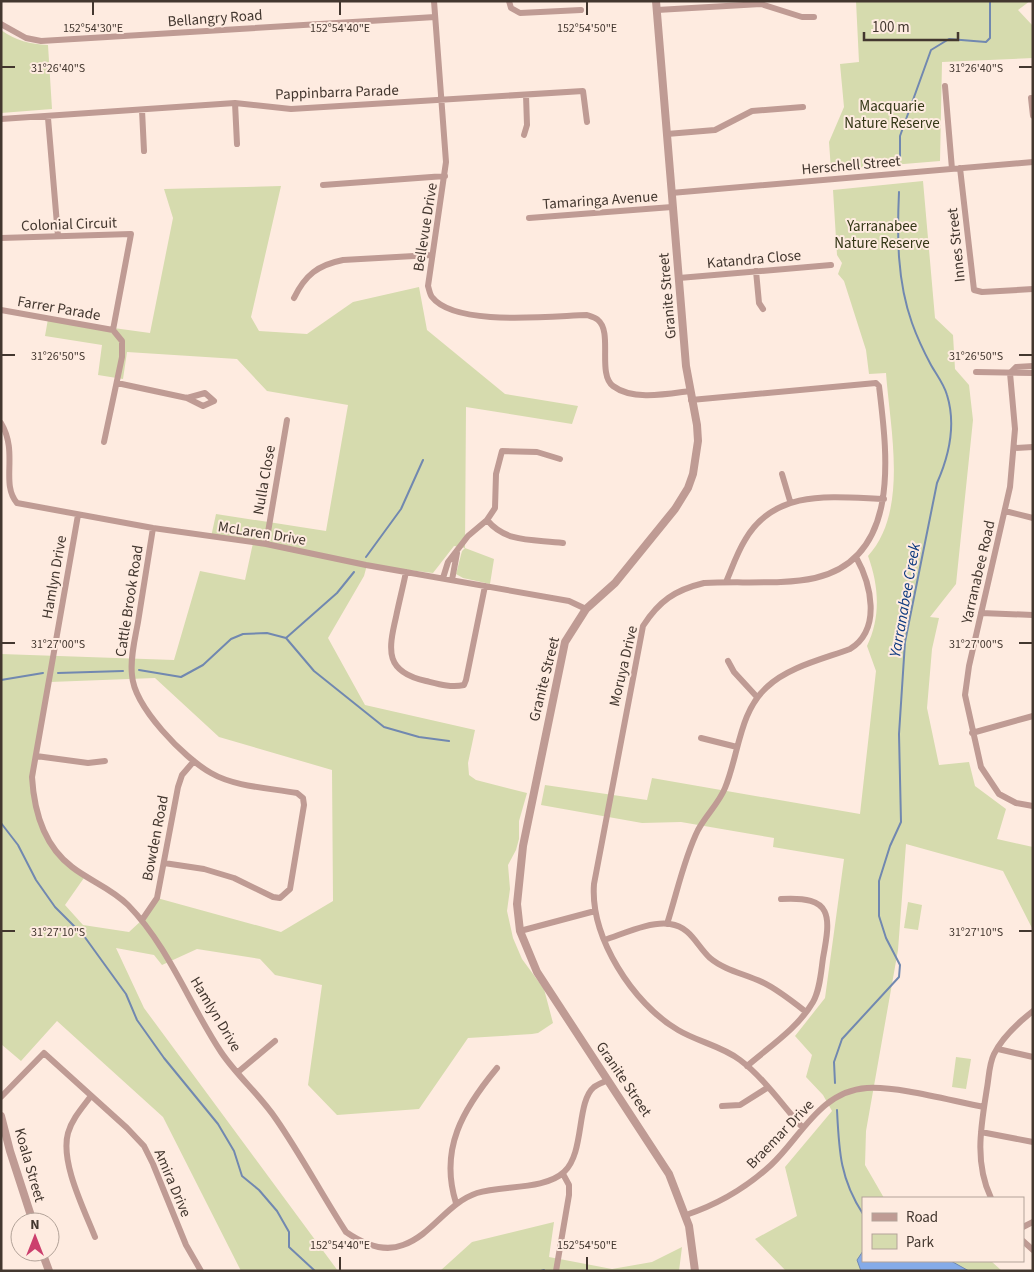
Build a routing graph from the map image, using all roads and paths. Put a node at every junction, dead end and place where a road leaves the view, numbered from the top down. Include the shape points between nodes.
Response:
1 (434, 1) edge
2 (509, 1) edge
3 (657, 5) edge
4 (582, 10) dead end
5 (435, 17) junction
6 (814, 17) dead end
7 (1, 24) edge
8 (945, 86) dead end
9 (526, 95) junction
10 (1031, 98) dead end
11 (441, 100) junction
12 (235, 103) junction
13 (803, 107) dead end
14 (142, 110) junction
15 (1033, 116) edge
16 (48, 118) junction
17 (1, 119) edge
18 (587, 122) dead end
19 (667, 134) junction
20 (524, 135) dead end
21 (237, 144) dead end
22 (144, 151) dead end
23 (1033, 162) edge
24 (960, 168) junction
25 (952, 169) junction
26 (445, 176) junction
27 (323, 185) dead end
28 (671, 193) junction
29 (672, 207) junction
30 (529, 218) dead end
31 (58, 236) junction
32 (1, 238) edge
33 (432, 255) junction
34 (831, 265) dead end
35 (756, 271) junction
36 (679, 278) junction
37 (1033, 289) edge
38 (294, 298) dead end
39 (763, 309) dead end
40 (1, 310) edge
41 (113, 330) junction
42 (1033, 366) edge
43 (976, 372) dead end
44 (1010, 373) junction
45 (1033, 373) edge
46 (688, 381) junction
47 (117, 382) junction
48 (690, 391) junction
49 (678, 393) junction
50 (187, 398) dead end
51 (691, 400) junction
52 (287, 420) dead end
53 (1, 423) edge
54 (104, 442) dead end
55 (1033, 447) edge
56 (1015, 448) junction
57 (560, 460) dead end
58 (782, 474) dead end
59 (884, 499) junction
60 (790, 502) junction
61 (1005, 511) junction
62 (78, 515) junction
63 (1033, 518) edge
64 (487, 520) junction
65 (153, 528) junction
66 (563, 543) dead end
67 (266, 544) junction
68 (458, 552) junction
69 (856, 557) junction
70 (406, 572) junction
71 (443, 578) junction
72 (452, 580) junction
73 (726, 582) junction
74 (485, 586) junction
75 (586, 609) junction
76 (981, 613) junction
77 (1033, 615) edge
78 (728, 661) dead end
79 (757, 697) junction
80 (1033, 716) edge
81 (972, 733) junction
82 (701, 738) dead end
83 (738, 747) junction
84 (36, 756) junction
85 (105, 761) dead end
86 (194, 761) junction
87 (1033, 806) edge
88 (164, 863) junction
89 (781, 899) dead end
90 (595, 911) junction
91 (142, 920) junction
92 (667, 924) junction
93 (520, 930) junction
94 (604, 940) junction
95 (1033, 1010) edge
96 (806, 1012) junction
97 (275, 1041) dead end
98 (998, 1049) junction
99 (1033, 1057) edge
100 (747, 1066) junction
101 (497, 1068) dead end
102 (238, 1072) junction
103 (608, 1080) junction
104 (767, 1088) junction
105 (91, 1096) junction
106 (1, 1097) edge
107 (722, 1106) dead end
108 (984, 1107) junction
109 (1, 1116) edge
110 (803, 1128) junction
111 (981, 1132) junction
112 (1033, 1142) edge
113 (563, 1174) junction
114 (991, 1197) edge
115 (456, 1203) junction
116 (30, 1212) edge
117 (686, 1215) junction
118 (94, 1237) dead end
119 (200, 1270) edge
120 (556, 1271) edge
121 (694, 1271) edge

1 - 5 street, Bellevue Drive
2 - 4 street via 511,8 520,13
3 - 6 street via 761,4 802,17
3 - 19 street, Granite Street
5 - 7 street, Bellangry Road via 49,41 26,38
5 - 11 street, Bellevue Drive
8 - 25 street
9 - 11 street, Pappinbarra Parade
9 - 18 street, Pappinbarra Parade via 583,91
9 - 20 street
10 - 15 street
11 - 12 street, Pappinbarra Parade via 292,109
11 - 26 street, Bellevue Drive
12 - 14 street, Pappinbarra Parade
12 - 21 street
13 - 19 street via 752,111 714,130
14 - 16 street, Pappinbarra Parade
14 - 22 street
16 - 17 street, Pappinbarra Parade
16 - 31 street
19 - 28 street, Granite Street
23 - 24 street, Herschell Street
24 - 25 street, Herschell Street
24 - 37 street, Innes Street via 974,290
25 - 28 street, Herschell Street
26 - 27 street
26 - 33 street, Bellevue Drive
28 - 29 street, Granite Street
29 - 30 street, Tamaringa Avenue
29 - 36 street, Granite Street
31 - 32 street, Colonial Circuit
31 - 41 street, Colonial Circuit via 131,234
33 - 38 street via 330,262 308,275
33 - 49 street, Bellevue Drive via 428,286 432,297 450,310 472,317 587,315 598,319 602,326 607,376 612,386 644,394
34 - 35 street, Katandra Close
35 - 36 street, Katandra Close
35 - 39 street via 759,303
36 - 46 street, Granite Street
40 - 41 street, Farrer Parade
41 - 47 street via 122,341
42 - 44 street via 1016,367
43 - 44 street via 997,370
44 - 45 street
44 - 56 street, Yarranabee Road
46 - 48 street, Granite Street
46 - 49 street
47 - 50 street
47 - 54 street
48 - 49 street, Bellevue Drive
48 - 51 street, Granite Street
51 - 59 street, Moruya Drive via 876,383 885,436
51 - 75 street, Granite Street via 698,441 694,474 688,488 637,558
52 - 67 street, Nulla Close
53 - 62 street, McLaren Drive via 8,440 4,487 8,496 17,503
55 - 56 street
56 - 61 street, Yarranabee Road
57 - 64 street via 536,452 502,451 496,474 496,501
58 - 60 street
59 - 60 street via 822,497
59 - 69 street, Moruya Drive via 874,532
60 - 73 street via 765,517 753,529
61 - 63 street
61 - 76 street, Yarranabee Road
62 - 65 street, McLaren Drive
62 - 84 street, Hamlyn Drive
64 - 66 street via 508,536 527,541
64 - 68 street via 468,536
65 - 67 street, McLaren Drive
65 - 86 street, Cattle Brook Road via 131,674 140,703 150,717
67 - 70 street, McLaren Drive
68 - 71 street via 448,562
68 - 72 street
69 - 73 street, Moruya Drive via 844,566 814,578
69 - 79 street via 867,580 871,600 868,622 860,640 850,649 786,673
70 - 71 street, McLaren Drive
70 - 74 street via 390,642 391,658 409,677 450,686 464,684 466,680
71 - 72 street, McLaren Drive
72 - 74 street, McLaren Drive
73 - 90 street, Moruya Drive via 704,583 672,594 652,611 643,626 598,863 593,895
74 - 75 street, McLaren Drive via 569,601
75 - 93 street, Granite Street via 572,629 562,654 518,878
76 - 77 street
76 - 81 street, Yarranabee Road via 966,688
78 - 79 street
79 - 83 street via 747,714
80 - 81 street
81 - 87 street, Yarranabee Road via 981,768 993,787 1006,799
82 - 83 street
83 - 92 street via 725,790 705,818 694,841
84 - 85 street via 88,763
84 - 91 street, Hamlyn Drive via 32,777 34,801 50,846 72,867 109,888
86 - 88 street, Bowden Road via 182,775 178,787
86 - 88 street, Cattle Brook Road via 212,774 231,781 297,793 302,798 304,805 290,889 280,898 273,897 234,878
88 - 91 street, Bowden Road via 157,898
89 - 96 street via 800,898 816,903 828,920 817,989
90 - 93 street
90 - 94 street, Moruya Drive
91 - 102 street, Hamlyn Drive via 178,973 221,1052
92 - 94 street
92 - 96 street via 686,930 716,962 770,986
93 - 103 street, Granite Street via 537,972
94 - 100 street, Moruya Drive via 634,988 656,1014 688,1036 731,1054
95 - 98 street
96 - 100 street
97 - 102 street
98 - 99 street
98 - 108 street via 991,1065
100 - 104 street, Moruya Drive
101 - 115 street via 471,1102 454,1137 449,1165 450,1185
102 - 115 street, Hamlyn Drive via 276,1118 346,1232 361,1243 380,1247 402,1246
103 - 113 street via 594,1087 588,1097 575,1153
103 - 117 street, Granite Street via 658,1155
104 - 107 street via 740,1105
104 - 110 street, Moruya Drive
105 - 106 street, Amira Drive via 44,1053
105 - 118 street via 72,1123 66,1147 68,1164
105 - 119 street, Amira Drive via 144,1146
108 - 110 street, Braemar Drive via 866,1088 834,1099
108 - 111 street
109 - 116 street, Koala Street
110 - 117 street, Braemar Drive via 773,1163 745,1186 710,1207
111 - 112 street
111 - 114 street via 980,1162
113 - 115 street, Hamlyn Drive via 542,1183 495,1188
113 - 120 street via 569,1185 569,1195
117 - 121 street, Granite Street

